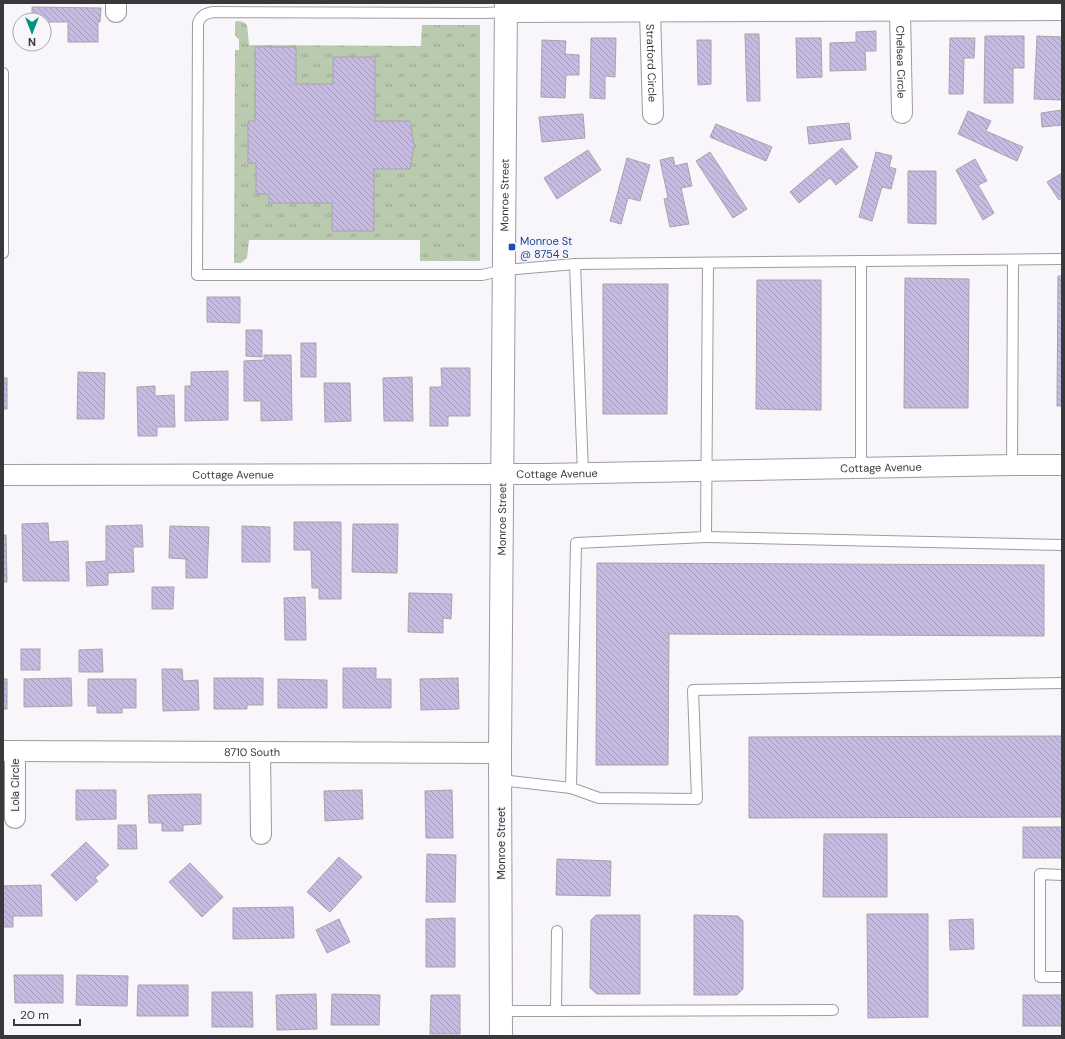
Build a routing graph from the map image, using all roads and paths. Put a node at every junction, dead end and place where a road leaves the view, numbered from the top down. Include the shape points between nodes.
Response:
1 (506, 8) edge
2 (1062, 10) edge
3 (900, 11) junction
4 (650, 12) junction
5 (3, 73) edge
6 (902, 112) dead end
7 (653, 114) dead end
8 (3, 252) edge
9 (1013, 260) junction
10 (1062, 260) edge
11 (861, 261) junction
12 (708, 262) junction
13 (575, 264) junction
14 (504, 270) junction
15 (1012, 464) junction
16 (1062, 465) edge
17 (861, 468) junction
18 (707, 471) junction
19 (583, 473) junction
20 (503, 474) junction
21 (3, 475) edge
22 (706, 537) junction
23 (1062, 545) edge
24 (1062, 683) edge
25 (9, 751) edge
26 (260, 752) junction
27 (500, 753) junction
28 (500, 780) junction
29 (571, 788) junction
30 (14, 818) dead end
31 (261, 834) dead end
32 (1062, 875) edge
33 (557, 930) dead end
34 (1062, 977) edge
35 (833, 1010) dead end
36 (501, 1011) junction
37 (556, 1011) junction
38 (501, 1036) edge

1 - 4 street
1 - 14 street, Monroe Street
1 - 14 lane via 477,14 214,12 204,15 198,23 197,275 482,275
2 - 3 street
3 - 4 street
3 - 6 street, Chelsea Circle
4 - 7 street, Stratford Circle
5 - 8 lane
9 - 10 lane
9 - 11 lane
9 - 15 lane
11 - 12 lane
11 - 17 lane
12 - 13 lane
12 - 18 lane
13 - 14 lane
13 - 19 lane
14 - 20 street, Monroe Street
15 - 16 street, Cottage Avenue
15 - 17 street, Cottage Avenue
17 - 18 street, Cottage Avenue
18 - 19 street, Cottage Avenue
18 - 22 lane
19 - 20 street, Cottage Avenue
20 - 21 street, Cottage Avenue
20 - 27 street, Monroe Street
22 - 23 lane
22 - 29 lane via 576,543
24 - 29 lane via 693,690 697,799 599,798
25 - 26 street, 8710 South
25 - 30 street, Lola Circle
26 - 27 street, 8710 South
26 - 31 street
27 - 28 street, Monroe Street
28 - 29 lane
28 - 36 street, Monroe Street
32 - 34 lane via 1040,874 1040,977
33 - 37 lane
35 - 37 lane
36 - 37 lane
36 - 38 street, Monroe Street

